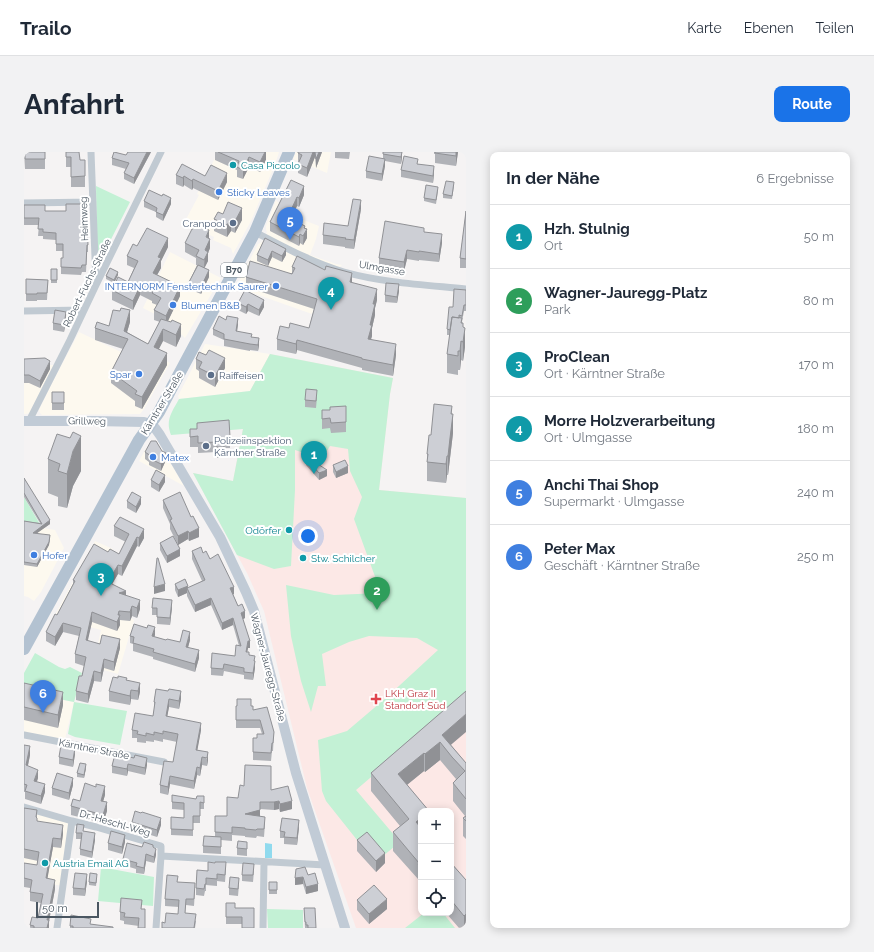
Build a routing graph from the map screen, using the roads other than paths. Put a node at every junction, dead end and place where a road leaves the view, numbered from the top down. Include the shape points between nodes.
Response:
1 (91, 152) edge
2 (160, 152) edge
3 (289, 152) edge
4 (93, 202) junction
5 (24, 203) edge
6 (255, 232) junction
7 (96, 285) junction
8 (466, 289) edge
9 (84, 310) junction
10 (24, 311) edge
11 (27, 421) edge
12 (150, 426) junction
13 (24, 649) edge
14 (24, 735) edge
15 (164, 762) edge
16 (24, 807) edge
17 (72, 821) junction
18 (161, 856) junction
19 (264, 862) junction
20 (325, 865) junction
21 (57, 928) edge
22 (156, 928) edge
23 (263, 928) edge
24 (345, 928) edge

1 - 4 street, Heimweg
2 - 7 street, Robert-Fuchs-Straße
3 - 6 main road, Kärntner Straße / B70
4 - 5 street
4 - 7 street, Heimweg
6 - 8 street, Ulmgasse via 310,260 344,272 401,282
6 - 12 main road, Kärntner Straße / B70
7 - 9 street, Robert-Fuchs-Straße
9 - 10 street
9 - 11 street, Robert-Fuchs-Straße
11 - 12 main road, Grillweg via 144,422
12 - 13 main road, Kärntner Straße / B70
12 - 20 main road, Wagner-Jauregg-Straße via 160,435 220,537 254,611 296,773
14 - 15 street, Kärntner Straße
16 - 17 street, Dr.-Heschl-Weg
17 - 18 street, Dr.-Heschl-Weg via 161,846
17 - 21 street
18 - 19 street
18 - 22 street
19 - 20 street
19 - 23 street
20 - 24 main road, Wagner-Jauregg-Straße

